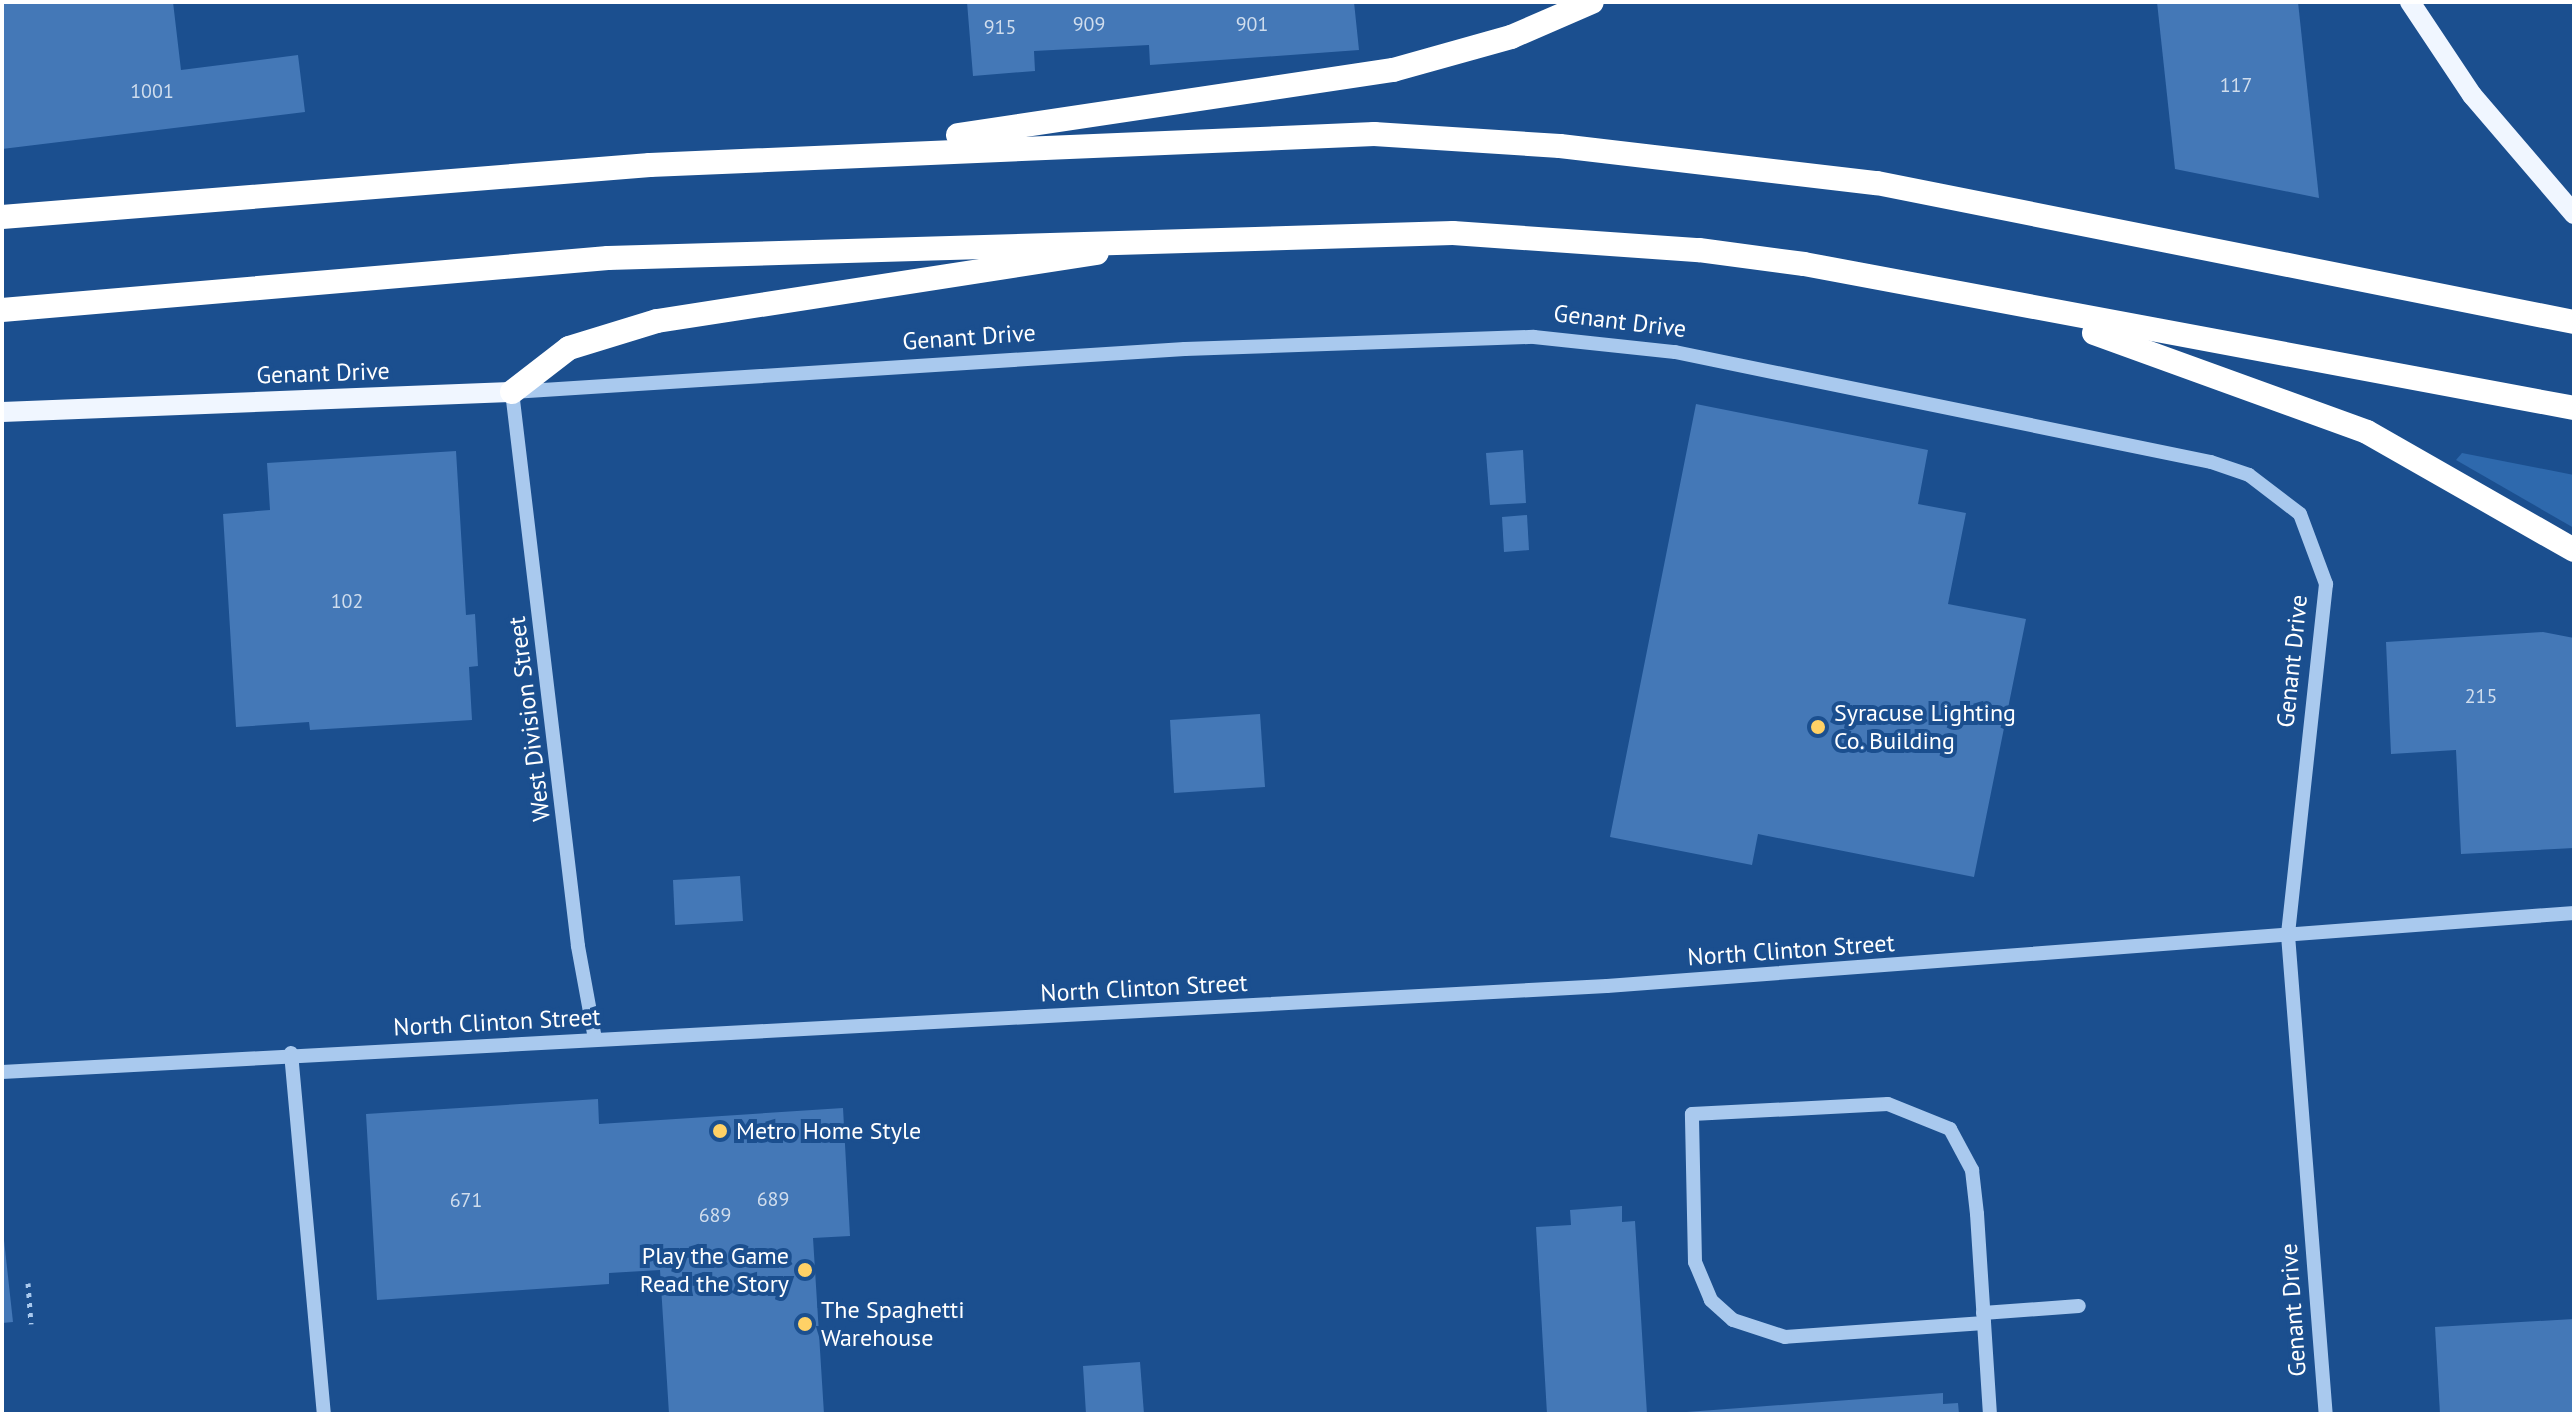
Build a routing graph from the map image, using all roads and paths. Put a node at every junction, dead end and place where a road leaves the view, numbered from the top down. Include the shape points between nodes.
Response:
1 (1592, 2) edge
2 (2410, 2) edge
3 (814, 157) junction
4 (2574, 214) edge
5 (2, 217) edge
6 (1222, 235) junction
7 (2012, 305) junction
8 (2, 310) edge
9 (2574, 322) edge
10 (512, 392) junction
11 (2574, 408) edge
12 (2, 412) edge
13 (2574, 550) edge
14 (2574, 913) edge
15 (2288, 935) junction
16 (595, 1039) junction
17 (291, 1053) junction
18 (2, 1072) edge
19 (28, 1283) dead end
20 (2079, 1306) dead end
21 (1984, 1318) junction
22 (31, 1324) dead end
23 (324, 1414) edge
24 (1990, 1414) edge
25 (2326, 1414) edge

1 - 3 highway via 1511,37 1393,70
2 - 4 main road via 2472,95
3 - 5 highway
3 - 9 highway via 1374,134 1560,146 1877,183
6 - 7 highway via 1453,233 1699,250
6 - 8 highway via 608,258
6 - 10 highway via 657,321 569,348
7 - 11 highway
7 - 13 highway via 2367,432
10 - 12 main road, Genant Drive
10 - 15 street, Genant Drive via 1185,349 1534,337 1675,352 2249,475 2300,514 2326,584
10 - 16 street, West Division Street
14 - 15 street, North Clinton Street
15 - 16 street, North Clinton Street via 1607,986
15 - 25 street, Genant Drive
16 - 17 street, North Clinton Street
17 - 18 street, North Clinton Street
17 - 23 street
19 - 22 path
20 - 21 street
21 - 21 street via 1785,1337 1733,1320 1711,1300 1695,1262 1692,1114 1888,1104 1950,1129 1972,1170
21 - 24 street

